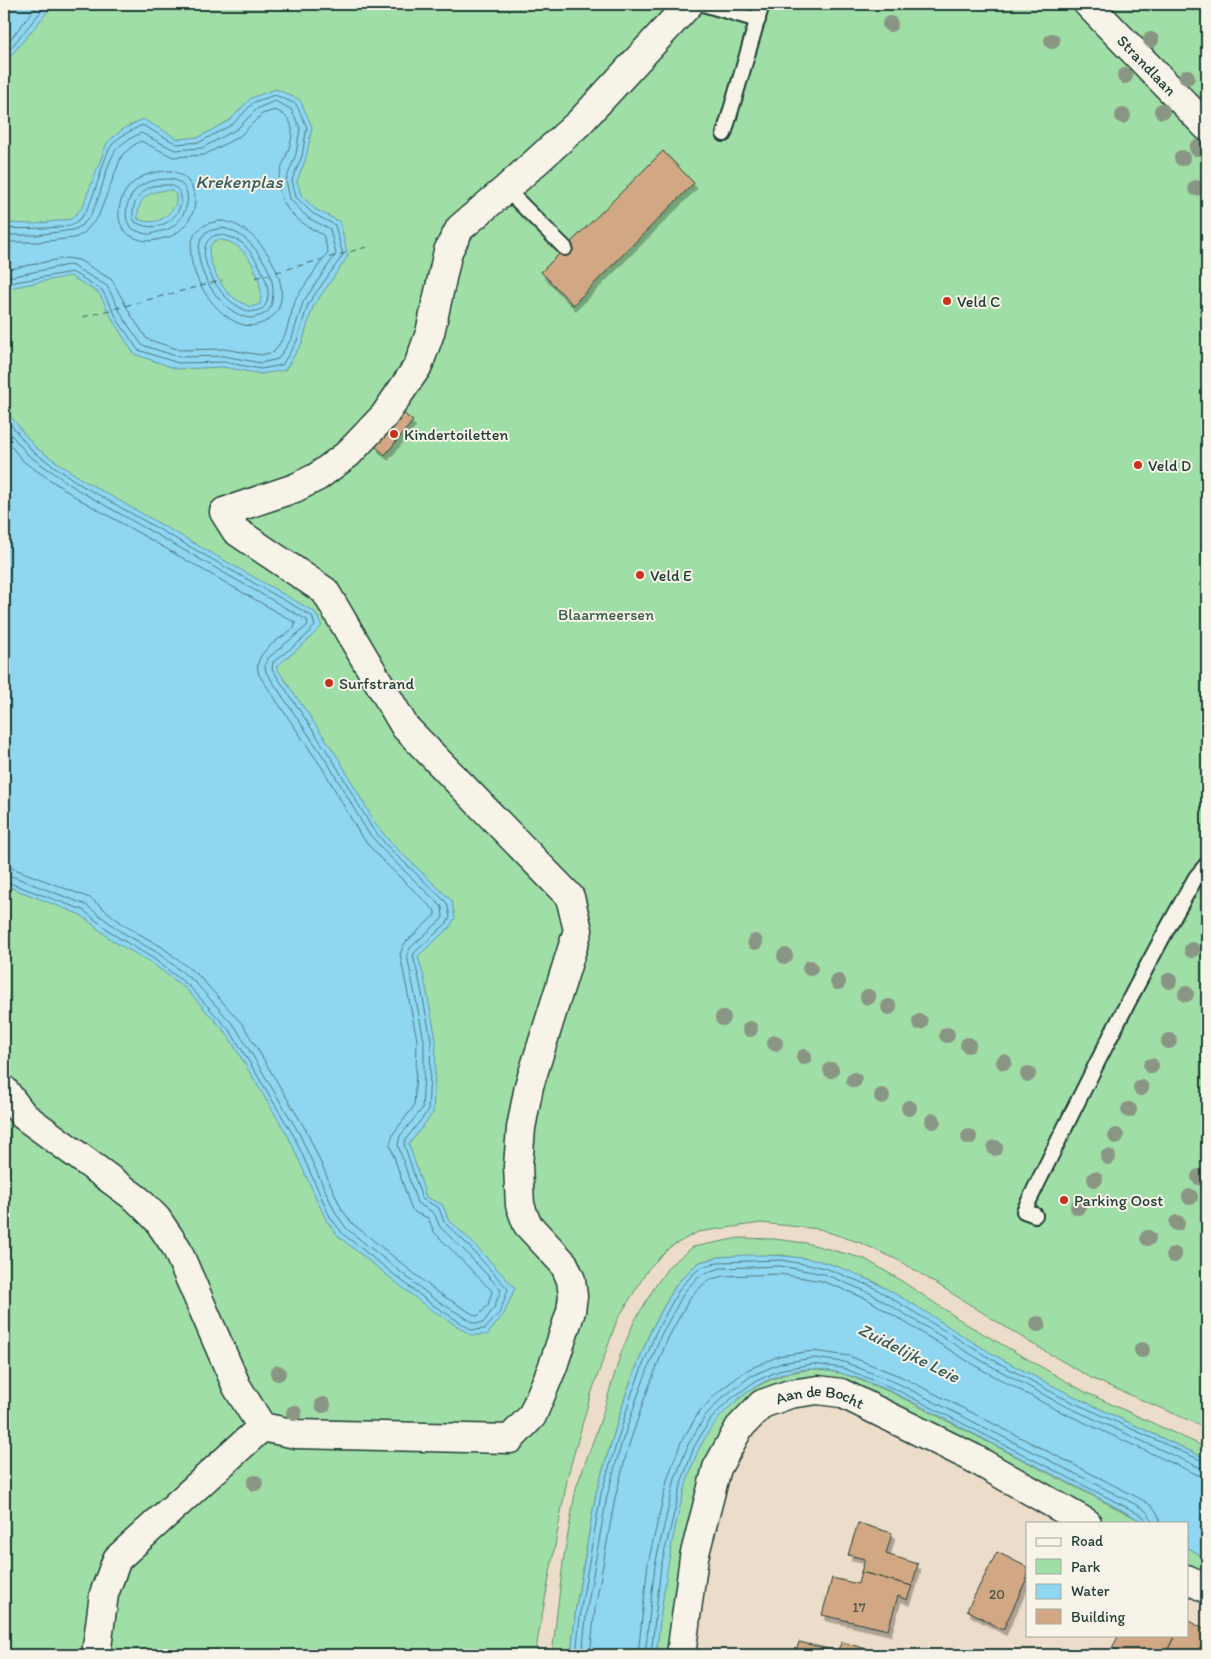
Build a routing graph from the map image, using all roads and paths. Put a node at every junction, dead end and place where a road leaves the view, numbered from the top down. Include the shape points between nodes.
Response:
1 (689, 4) edge
2 (703, 4) edge
3 (762, 4) edge
4 (1088, 4) edge
5 (758, 20) junction
6 (1207, 127) edge
7 (724, 134) dead end
8 (506, 189) junction
9 (565, 248) dead end
10 (1207, 864) edge
11 (4, 1090) edge
12 (1035, 1215) dead end
13 (262, 1427) junction
14 (1085, 1522) edge
15 (1188, 1580) edge
16 (1207, 1590) edge
17 (96, 1655) edge
18 (680, 1655) edge

1 - 8 street via 579,123
2 - 5 lane
3 - 5 lane
4 - 6 street, Strandlaan
5 - 7 lane
8 - 9 lane
8 - 13 street via 460,228 448,251 430,333 418,366 384,416 348,454 316,477 224,512 236,531 325,591 404,727 570,897 578,930 529,1086 518,1166 520,1205 528,1224 564,1264 574,1296 553,1366 532,1416 510,1439 296,1434
10 - 12 lane via 1196,877 1132,994 1024,1211
11 - 13 street via 24,1116 138,1199 157,1219 176,1247 237,1387
13 - 17 street via 116,1559 104,1594
14 - 18 street, Aan de Bocht via 973,1458 842,1393 818,1390 790,1394 762,1404 739,1428 717,1468 694,1557
15 - 16 street

